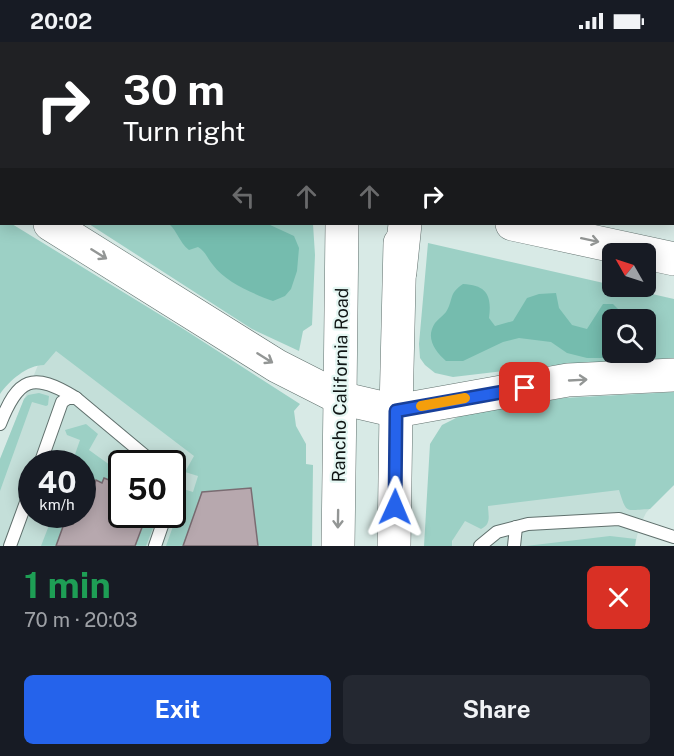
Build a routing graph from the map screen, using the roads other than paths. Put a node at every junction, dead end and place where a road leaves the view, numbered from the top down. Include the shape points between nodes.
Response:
1 (52, 225) edge
2 (399, 225) edge
3 (405, 225) edge
4 (517, 225) edge
5 (342, 239) edge
6 (674, 259) edge
7 (400, 272) junction
8 (674, 375) edge
9 (75, 398) junction
10 (340, 398) junction
11 (396, 411) junction
12 (0, 424) edge
13 (45, 450) edge
14 (138, 450) edge
15 (18, 524) edge
16 (516, 527) junction
17 (161, 528) edge
18 (674, 537) edge
19 (10, 546) edge
20 (155, 546) edge
21 (338, 546) edge
22 (394, 546) edge
23 (480, 546) edge
24 (514, 546) edge

1 -> 10 main road via 277,366
2 - 7 main road
3 - 7 main road
4 -> 6 main road
5 - 10 main road, Rancho California Road
7 - 11 main road
11 -> 8 main road via 568,380
9 - 12 lane via 51,385 29,384 9,400
9 - 13 lane via 62,402
9 - 14 lane
10 - 11 main road
10 -> 21 main road, Rancho California Road
11 - 22 main road
15 - 19 lane
16 - 18 lane via 619,519
16 - 23 lane via 497,532
16 - 24 lane
17 - 20 lane

